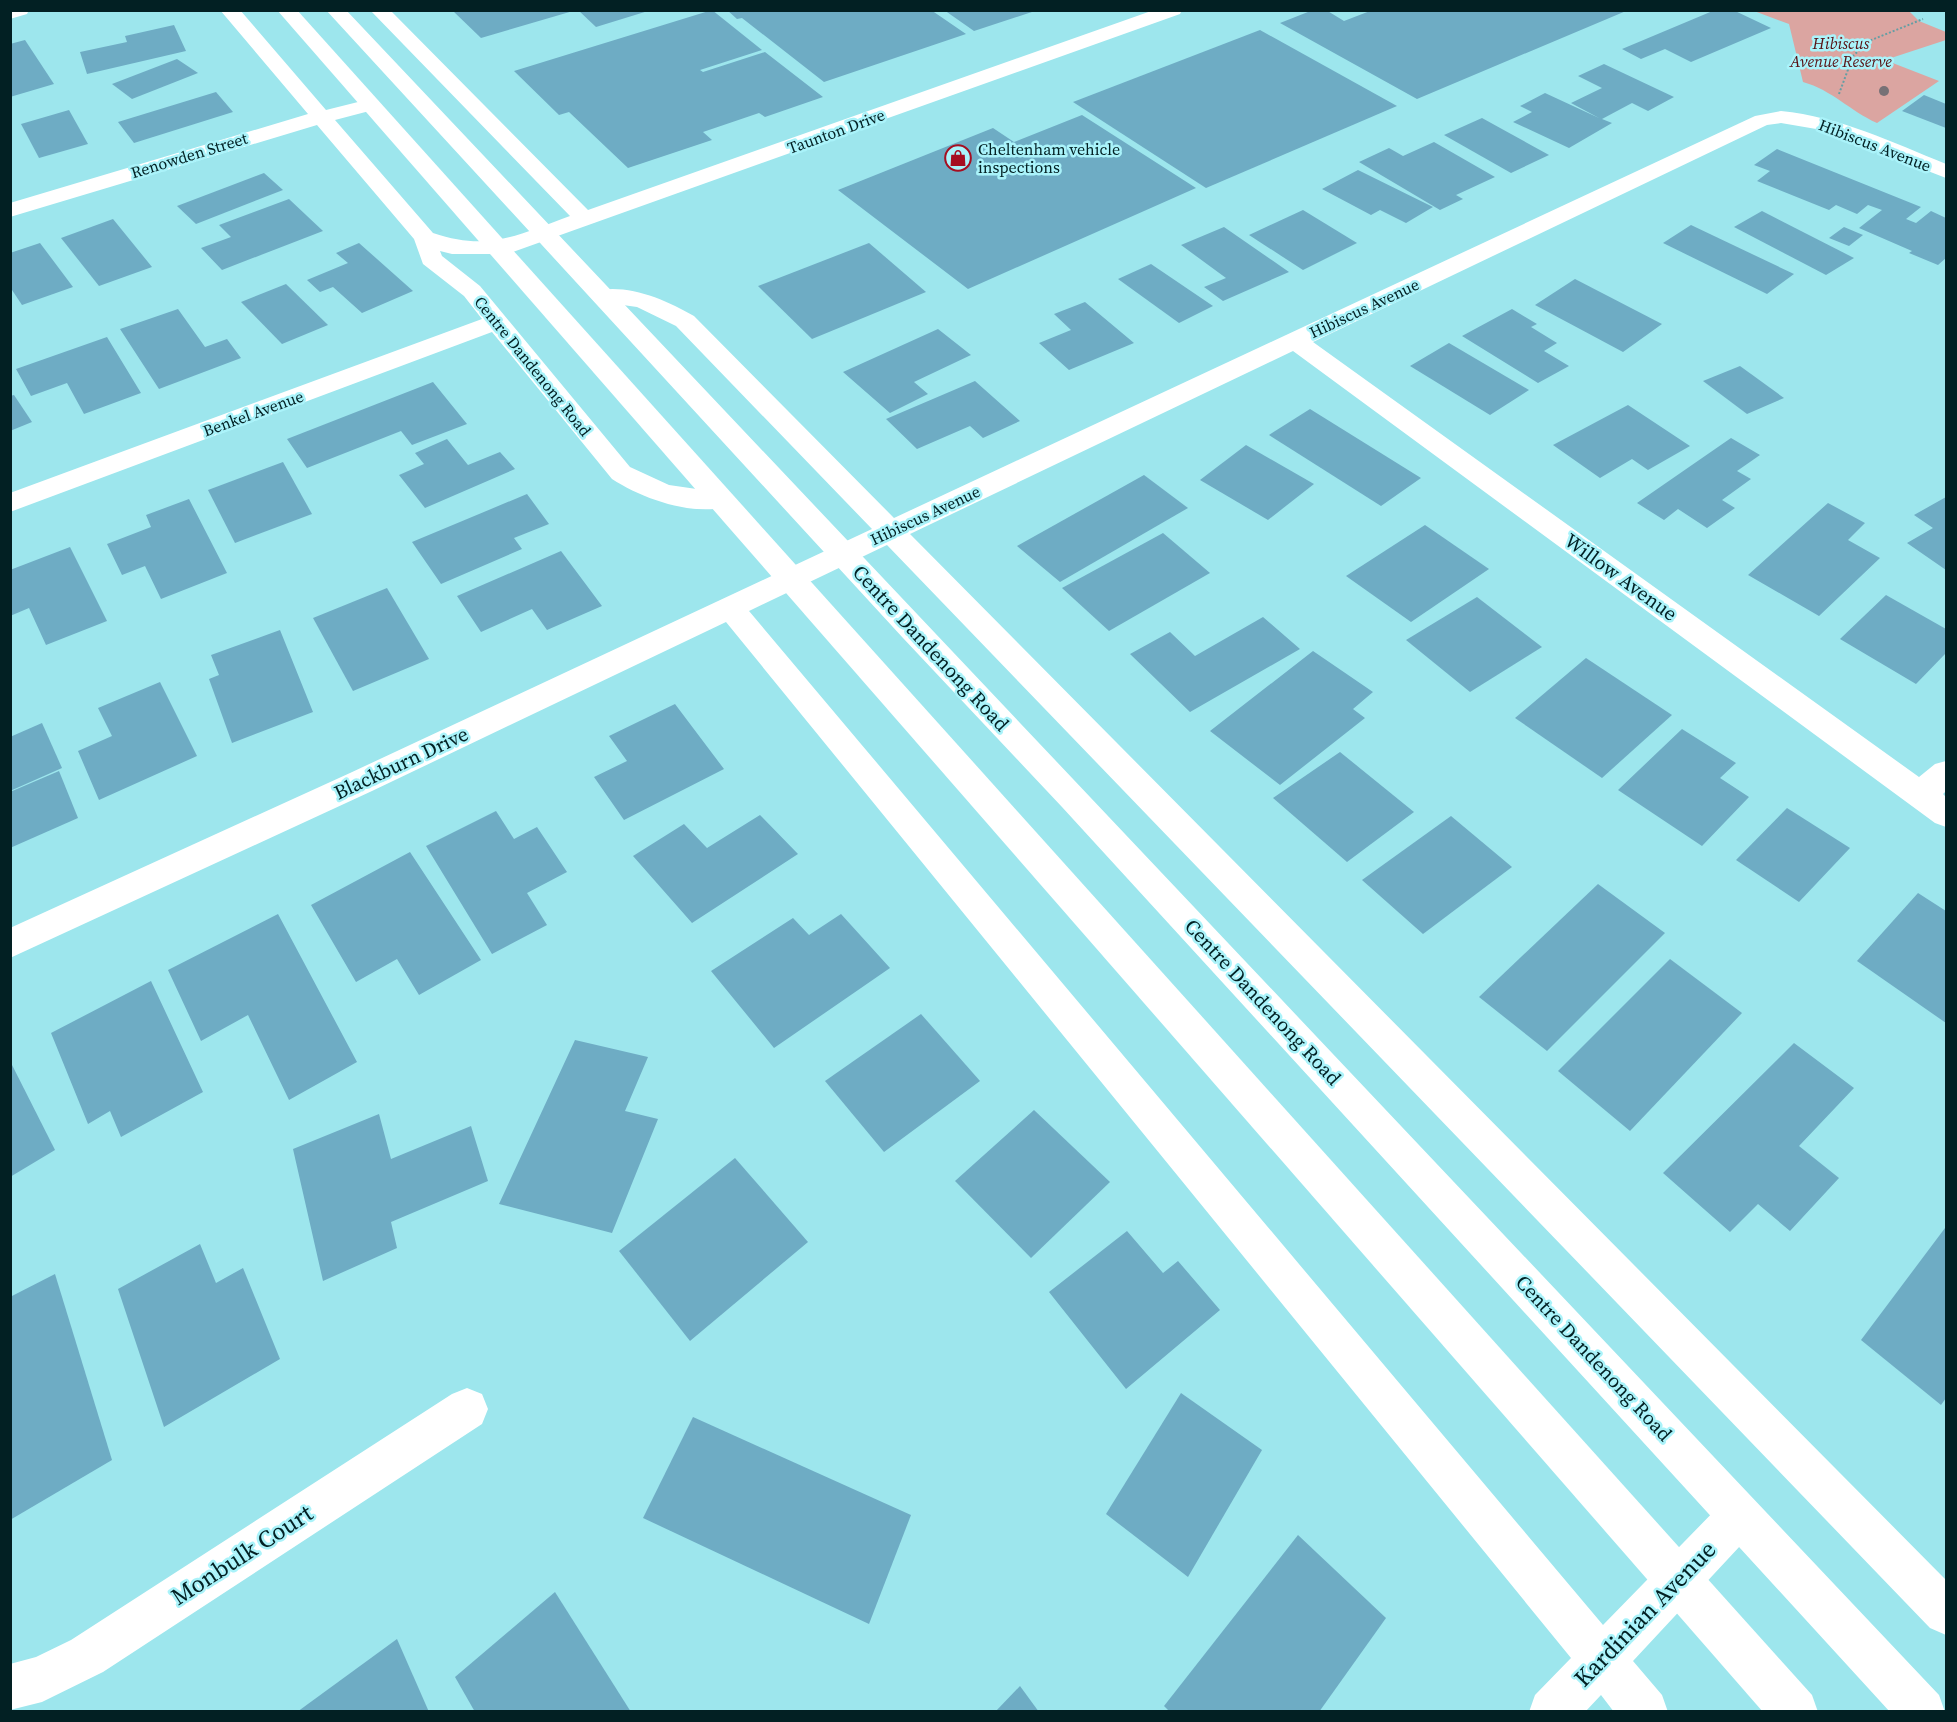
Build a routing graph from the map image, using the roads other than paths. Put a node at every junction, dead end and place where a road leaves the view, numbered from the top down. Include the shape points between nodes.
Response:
1 (20, 10) edge
2 (229, 10) edge
3 (286, 10) edge
4 (335, 10) edge
5 (379, 10) edge
6 (1173, 10) edge
7 (10, 13) edge
8 (370, 105) junction
9 (319, 117) junction
10 (1947, 172) edge
11 (10, 210) edge
12 (586, 220) junction
13 (544, 234) junction
14 (424, 238) junction
15 (499, 249) junction
16 (602, 296) junction
17 (496, 322) junction
18 (1295, 341) junction
19 (721, 500) junction
20 (10, 503) edge
21 (891, 532) junction
22 (841, 553) junction
23 (789, 578) junction
24 (729, 606) junction
25 (1947, 773) edge
26 (1920, 795) junction
27 (1947, 814) edge
28 (10, 944) edge
29 (467, 1409) dead end
30 (1739, 1516) junction
31 (1676, 1580) junction
32 (1947, 1612) edge
33 (1601, 1660) junction
34 (10, 1687) edge
35 (1552, 1712) edge
36 (1645, 1712) edge
37 (1795, 1712) edge
38 (1922, 1712) edge

1 - 7 street
2 - 9 street, Centre Dandenong Road
3 - 8 street
4 - 13 street, Centre Dandenong Road
5 - 12 street
6 - 12 street, Taunton Drive
8 - 9 street, Renowden Street
8 - 15 street
9 - 11 street, Renowden Street
9 - 14 street, Centre Dandenong Road
10 - 18 street, Hibiscus Avenue via 1826,124 1768,118
12 - 13 street, Taunton Drive
13 - 15 street, Taunton Drive
13 - 16 street, Centre Dandenong Road
14 - 15 street via 440,245
14 - 17 street, Centre Dandenong Road via 431,259 471,291
15 - 19 street
16 - 21 street via 647,300 685,321
16 - 22 street, Centre Dandenong Road
17 - 19 street, Centre Dandenong Road via 621,472 658,493
17 - 20 street, Benkel Avenue
18 - 21 street, Hibiscus Avenue
18 - 26 street, Willow Avenue
19 - 23 street
21 - 22 street, Hibiscus Avenue
21 - 32 street
22 - 23 street, Hibiscus Avenue
22 - 30 street, Centre Dandenong Road
23 - 24 street, Blackburn Drive
23 - 31 street
24 - 28 street, Blackburn Drive
24 - 33 street
25 - 26 street
26 - 27 street, Willow Avenue
29 - 34 street, Monbulk Court via 87,1656 42,1679
30 - 31 street, Kardinian Avenue
30 - 38 street, Centre Dandenong Road
31 - 33 street, Kardinian Avenue
31 - 37 street
33 - 35 street, Kardinian Avenue
33 - 36 street

